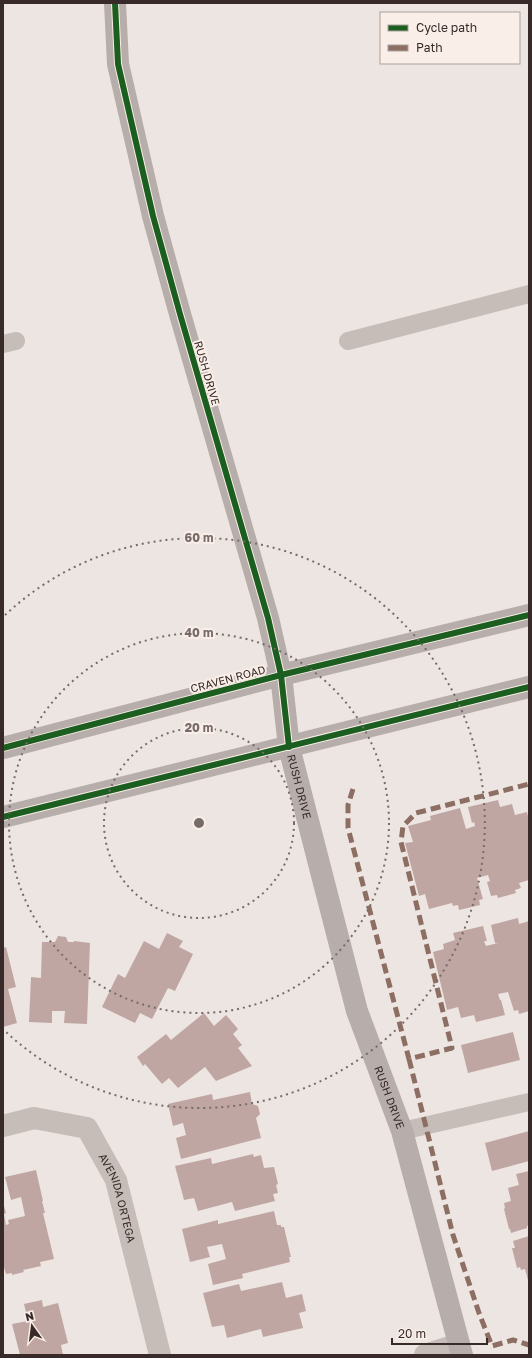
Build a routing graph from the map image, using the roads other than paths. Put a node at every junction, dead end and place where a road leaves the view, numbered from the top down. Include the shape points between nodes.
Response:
1 (114, 3) edge
2 (529, 294) edge
3 (348, 341) dead end
4 (529, 615) edge
5 (281, 675) junction
6 (529, 687) edge
7 (289, 747) junction
8 (3, 748) edge
9 (3, 817) edge
10 (529, 1102) edge
11 (3, 1126) edge
12 (402, 1131) junction
13 (461, 1350) edge
14 (160, 1355) edge
15 (425, 1355) edge

1 - 5 street, RUSH DRIVE via 118,64 153,216 268,618
2 - 3 lane
4 - 5 street, CRAVEN ROAD
5 - 7 street, RUSH DRIVE
5 - 8 street, CRAVEN ROAD
6 - 7 street
7 - 9 street
7 - 12 street, RUSH DRIVE via 357,1011
10 - 12 lane
11 - 14 street, AVENIDA ORTEGA via 34,1118 87,1128 116,1180
12 - 13 street, RUSH DRIVE
13 - 15 street

